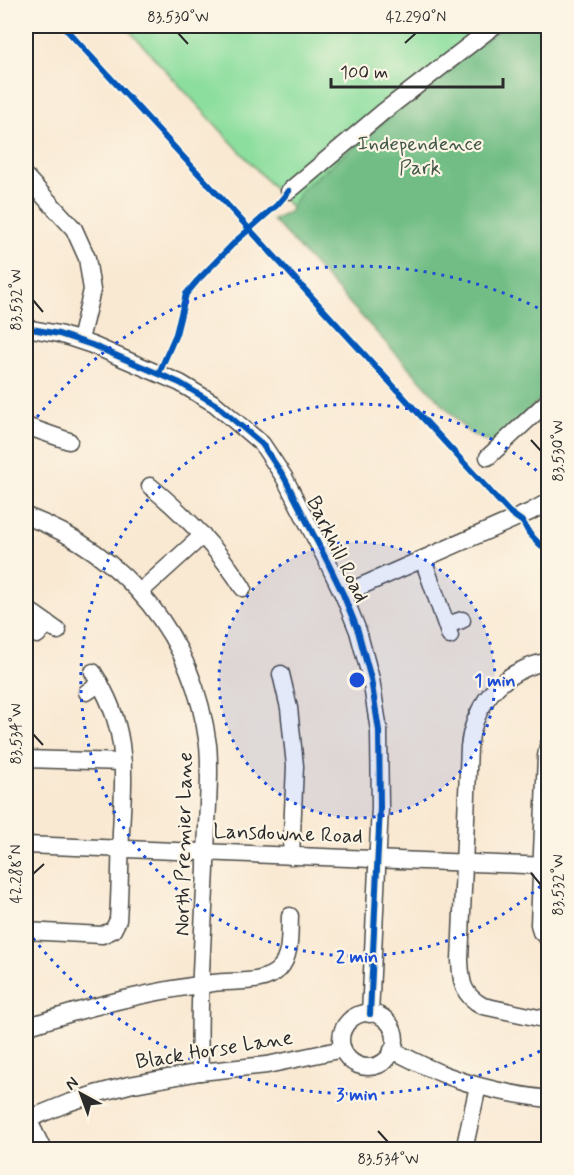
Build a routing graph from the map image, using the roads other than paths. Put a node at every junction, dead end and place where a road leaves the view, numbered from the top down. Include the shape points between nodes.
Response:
1 (494, 26) edge
2 (26, 177) edge
3 (289, 191) dead end
4 (26, 328) edge
5 (80, 340) junction
6 (549, 401) edge
7 (26, 426) edge
8 (69, 441) dead end
9 (488, 457) dead end
10 (150, 486) dead end
11 (549, 502) edge
12 (26, 516) edge
13 (203, 535) junction
14 (423, 559) junction
15 (243, 588) dead end
16 (140, 591) junction
17 (343, 594) junction
18 (26, 609) edge
19 (453, 627) dead end
20 (48, 630) dead end
21 (549, 662) edge
22 (281, 674) dead end
23 (93, 682) dead end
24 (549, 746) edge
25 (26, 759) edge
26 (123, 762) junction
27 (26, 845) edge
28 (121, 849) junction
29 (206, 852) junction
30 (291, 856) junction
31 (378, 859) junction
32 (464, 862) junction
33 (545, 866) edge
34 (290, 916) dead end
35 (26, 931) edge
36 (549, 938) edge
37 (201, 984) junction
38 (370, 1014) junction
39 (549, 1020) edge
40 (26, 1027) edge
41 (343, 1049) junction
42 (392, 1050) junction
43 (200, 1072) junction
44 (478, 1086) junction
45 (549, 1099) edge
46 (27, 1120) edge
47 (43, 1149) edge
48 (464, 1149) edge

1 - 3 street
2 - 5 street via 74,229 87,258 92,291
4 - 5 street, Barkhill Road
5 - 17 street, Barkhill Road via 180,383 215,404 262,444 284,477
6 - 9 street
7 - 8 street
10 - 13 street
11 - 14 street
12 - 16 street, North Premier Lane via 77,540
13 - 15 street
13 - 16 street
14 - 17 street
14 - 19 street
16 - 29 street, North Premier Lane via 174,639 202,710 209,768
17 - 31 street, Barkhill Road via 358,631 378,720
18 - 20 street
21 - 32 street via 528,667 507,679 491,693 477,715 469,747
22 - 30 street via 295,766
23 - 26 street via 108,697 120,735
24 - 33 street
25 - 26 street
26 - 28 street
27 - 28 street, Lansdowne Road
28 - 29 street, Lansdowne Road
28 - 35 street via 118,920 113,930 102,934
29 - 30 street, Lansdowne Road
29 - 37 street, North Premier Lane
30 - 31 street, Lansdowne Road
31 - 32 street, Lansdowne Road
31 - 38 street, Barkhill Road
32 - 33 street, Lansdowne Road
32 - 39 street via 460,960 463,987 483,1006
33 - 36 street via 539,924 541,932
34 - 37 street via 288,954 273,974 252,980
37 - 40 street via 97,1005
37 - 43 street, North Premier Lane
38 - 41 street via 357,1016 344,1027
38 - 42 street via 390,1026
41 - 42 street via 354,1063 369,1067 385,1060
41 - 43 street, Black Horse Lane via 267,1065
42 - 44 street
43 - 46 street, Black Horse Lane via 95,1094
44 - 45 street
44 - 48 street
46 - 47 street

